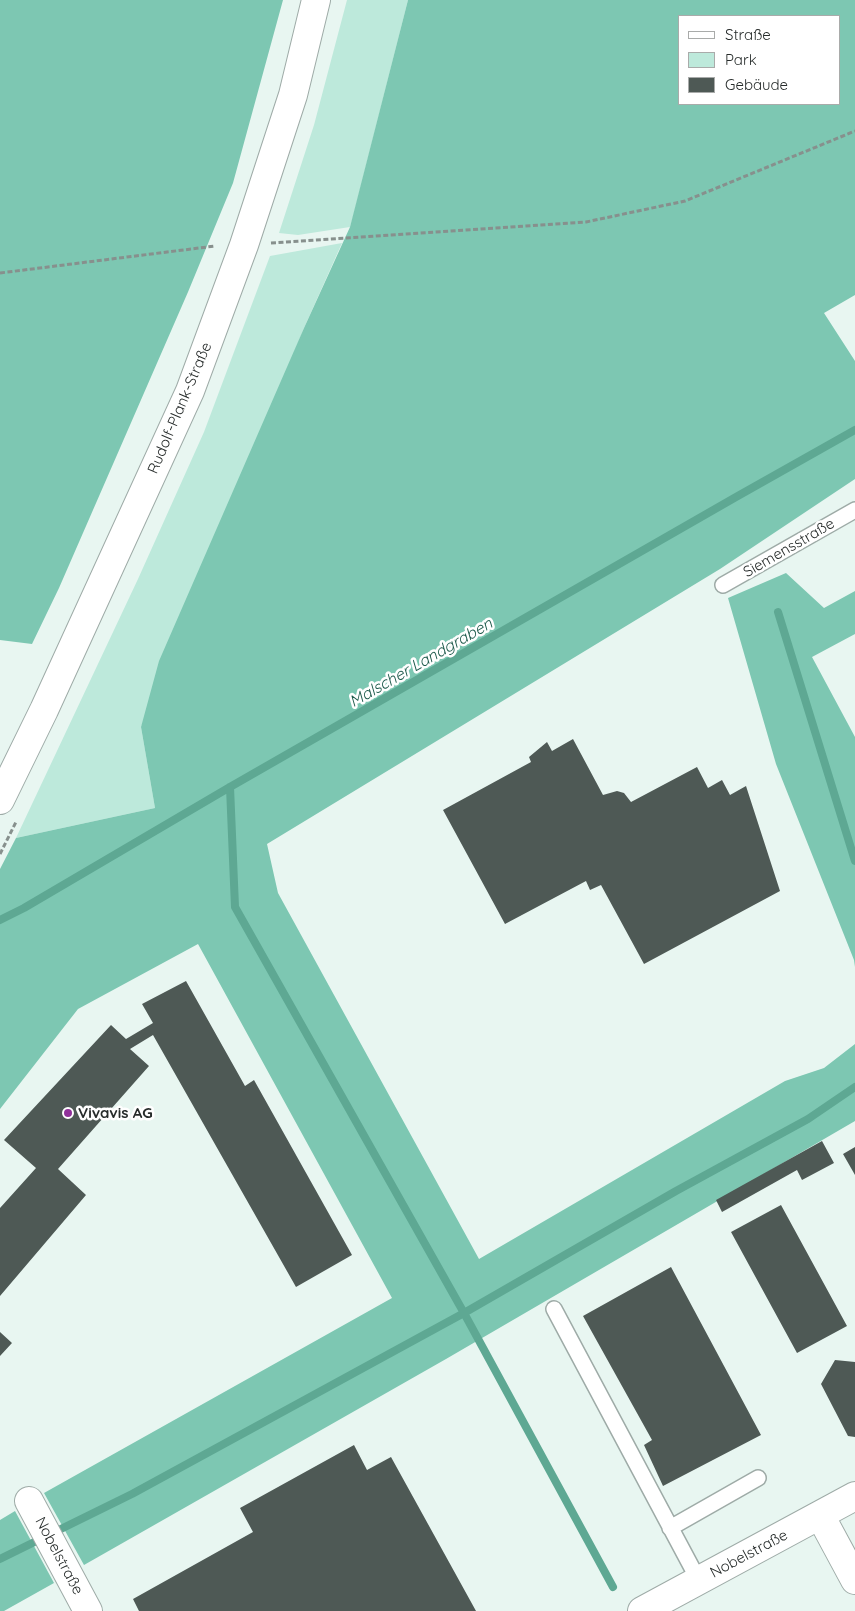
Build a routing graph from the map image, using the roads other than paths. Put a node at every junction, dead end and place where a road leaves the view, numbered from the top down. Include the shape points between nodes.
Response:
1 (316, 0) edge
2 (855, 510) edge
3 (723, 586) dead end
4 (0, 800) edge
5 (554, 1309) dead end
6 (758, 1478) dead end
7 (855, 1496) edge
8 (30, 1501) dead end
9 (820, 1515) junction
10 (670, 1528) junction
11 (855, 1580) edge
12 (699, 1581) junction
13 (88, 1611) edge
14 (642, 1611) edge

1 - 4 main road, Rudolf-Plank-Straße via 293,95 244,245 190,391
2 - 3 lane, Siemensstraße
5 - 10 lane
6 - 10 lane
7 - 9 main road, Nobelstraße
8 - 13 main road, Nobelstraße
9 - 11 main road
9 - 12 main road, Nobelstraße
10 - 12 lane
12 - 14 main road, Nobelstraße

